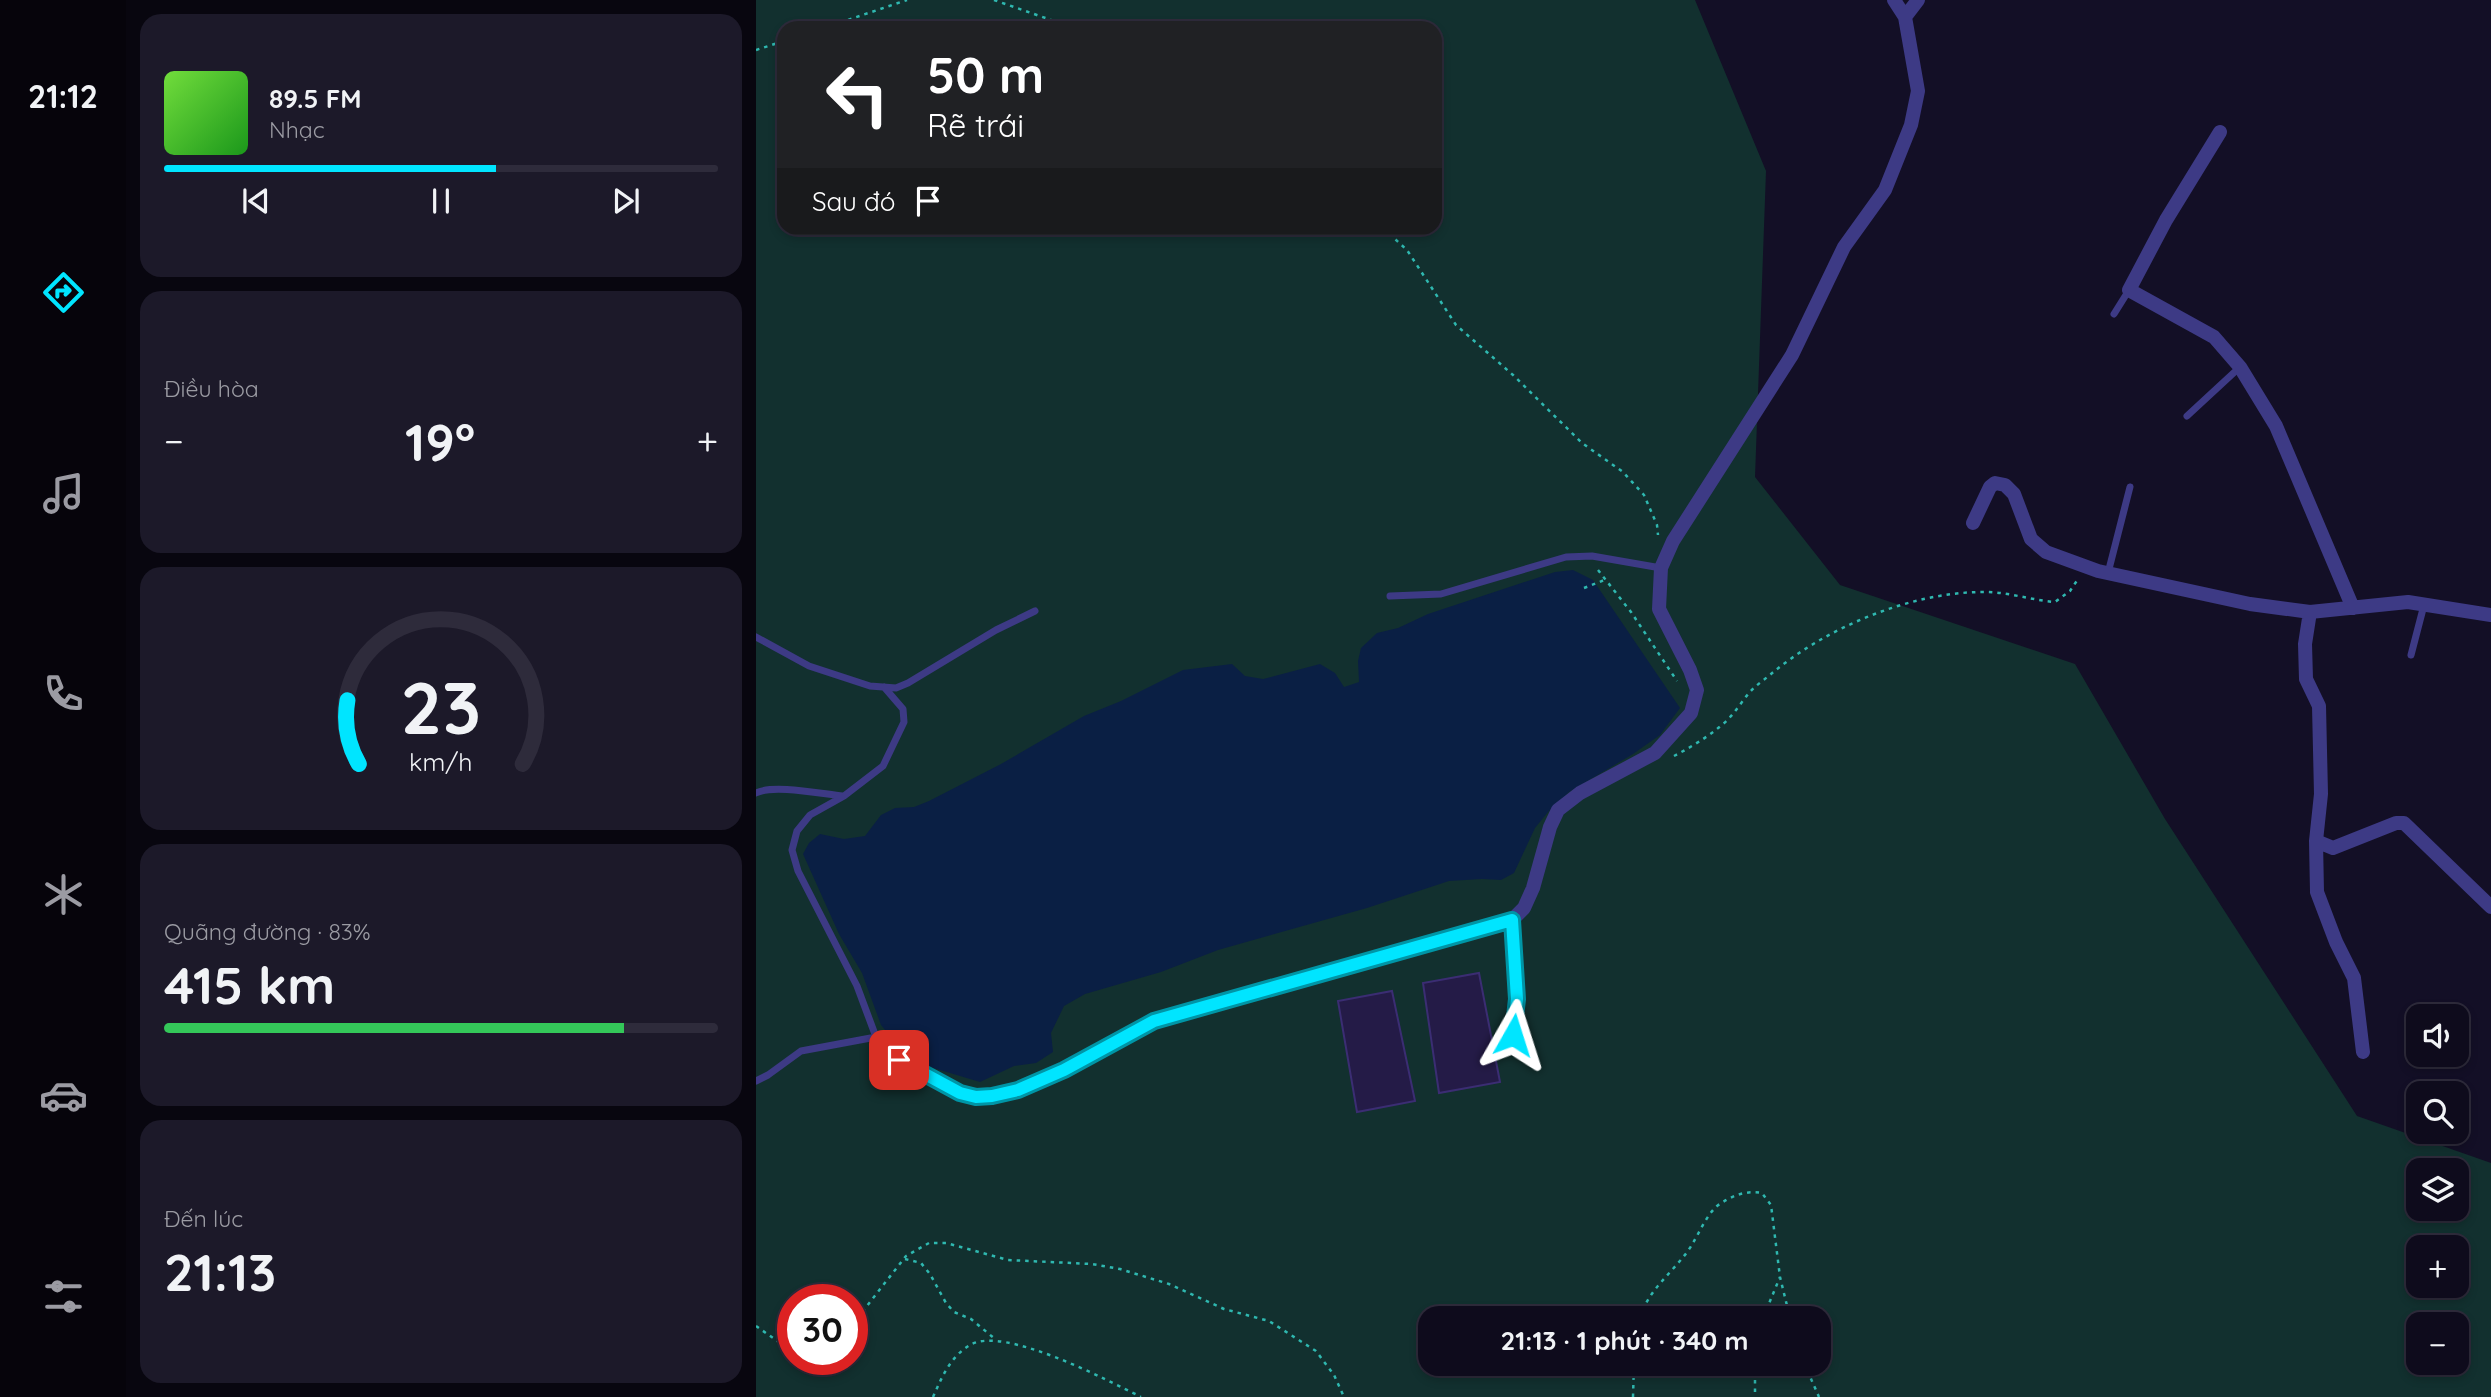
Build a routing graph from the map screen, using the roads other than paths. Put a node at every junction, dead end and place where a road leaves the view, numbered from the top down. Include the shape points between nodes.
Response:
1 (1894, 0) edge
2 (1918, 0) edge
3 (1905, 17) junction
4 (2220, 132) dead end
5 (2129, 290) junction
6 (2114, 314) dead end
7 (2240, 367) junction
8 (2188, 416) dead end
9 (2130, 487) dead end
10 (1973, 523) dead end
11 (1661, 568) junction
12 (2108, 573) junction
13 (1390, 596) dead end
14 (2424, 605) junction
15 (2353, 608) junction
16 (1035, 611) dead end
17 (2310, 612) junction
18 (2491, 615) edge
19 (756, 637) edge
20 (2411, 654) dead end
21 (884, 687) junction
22 (756, 793) edge
23 (844, 796) junction
24 (2316, 841) junction
25 (2491, 907) edge
26 (1512, 920) junction
27 (1513, 1035) dead end
28 (876, 1037) junction
29 (2363, 1052) dead end
30 (756, 1081) edge

1 - 3 street
2 - 3 street
3 - 11 street via 1918,92 1911,125 1885,190 1844,247 1792,355 1673,541
4 - 5 street
5 - 6 lane
5 - 7 street via 2214,337
7 - 8 lane
7 - 15 street via 2277,426
9 - 12 lane
10 - 12 street via 1990,487 2005,485 2014,494 2031,539 2046,552
11 - 13 lane via 1624,560 1566,557 1441,594
11 - 26 street via 1659,609 1697,690 1690,713 1655,753 1580,793 1558,810 1533,888
12 - 17 street via 2250,604
14 - 15 street via 2408,602
14 - 18 street
14 - 20 lane
15 - 17 street
16 - 21 lane via 908,683
17 - 24 street via 2306,679 2319,706 2321,794
19 - 21 lane via 809,666
21 - 23 lane via 903,709 904,722 883,766
22 - 23 lane via 779,790
23 - 28 lane via 810,815 796,831 792,850 798,871 857,986
24 - 25 street via 2333,848 2404,823
24 - 29 street via 2316,892 2354,978
26 - 27 street via 1517,999
26 - 28 lane via 1154,1021 1064,1070 992,1096 960,1093 899,1060
28 - 30 lane via 801,1051

